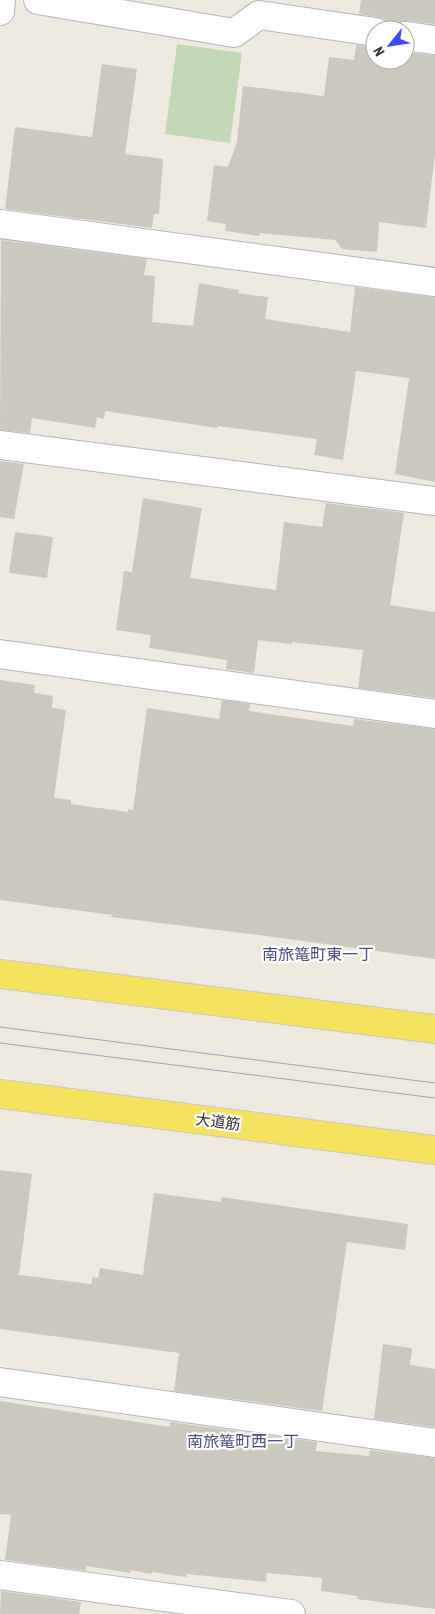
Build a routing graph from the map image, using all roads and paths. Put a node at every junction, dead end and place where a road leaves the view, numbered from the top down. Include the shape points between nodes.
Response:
1 (1, 0) edge
2 (38, 0) edge
3 (0, 11) edge
4 (365, 31) edge
5 (415, 37) edge
6 (435, 40) edge
7 (0, 224) edge
8 (435, 282) edge
9 (0, 445) edge
10 (435, 501) edge
11 (0, 654) edge
12 (435, 714) edge
13 (0, 974) edge
14 (435, 1029) edge
15 (0, 1094) edge
16 (435, 1150) edge
17 (0, 1382) edge
18 (435, 1443) edge
19 (0, 1575) edge
20 (291, 1614) edge

1 - 3 street
2 - 4 street via 234,33 259,15
5 - 6 street
7 - 8 street
9 - 10 street
11 - 12 street
13 - 14 main road
15 - 16 main road, 大道筋
17 - 18 street
19 - 20 street

